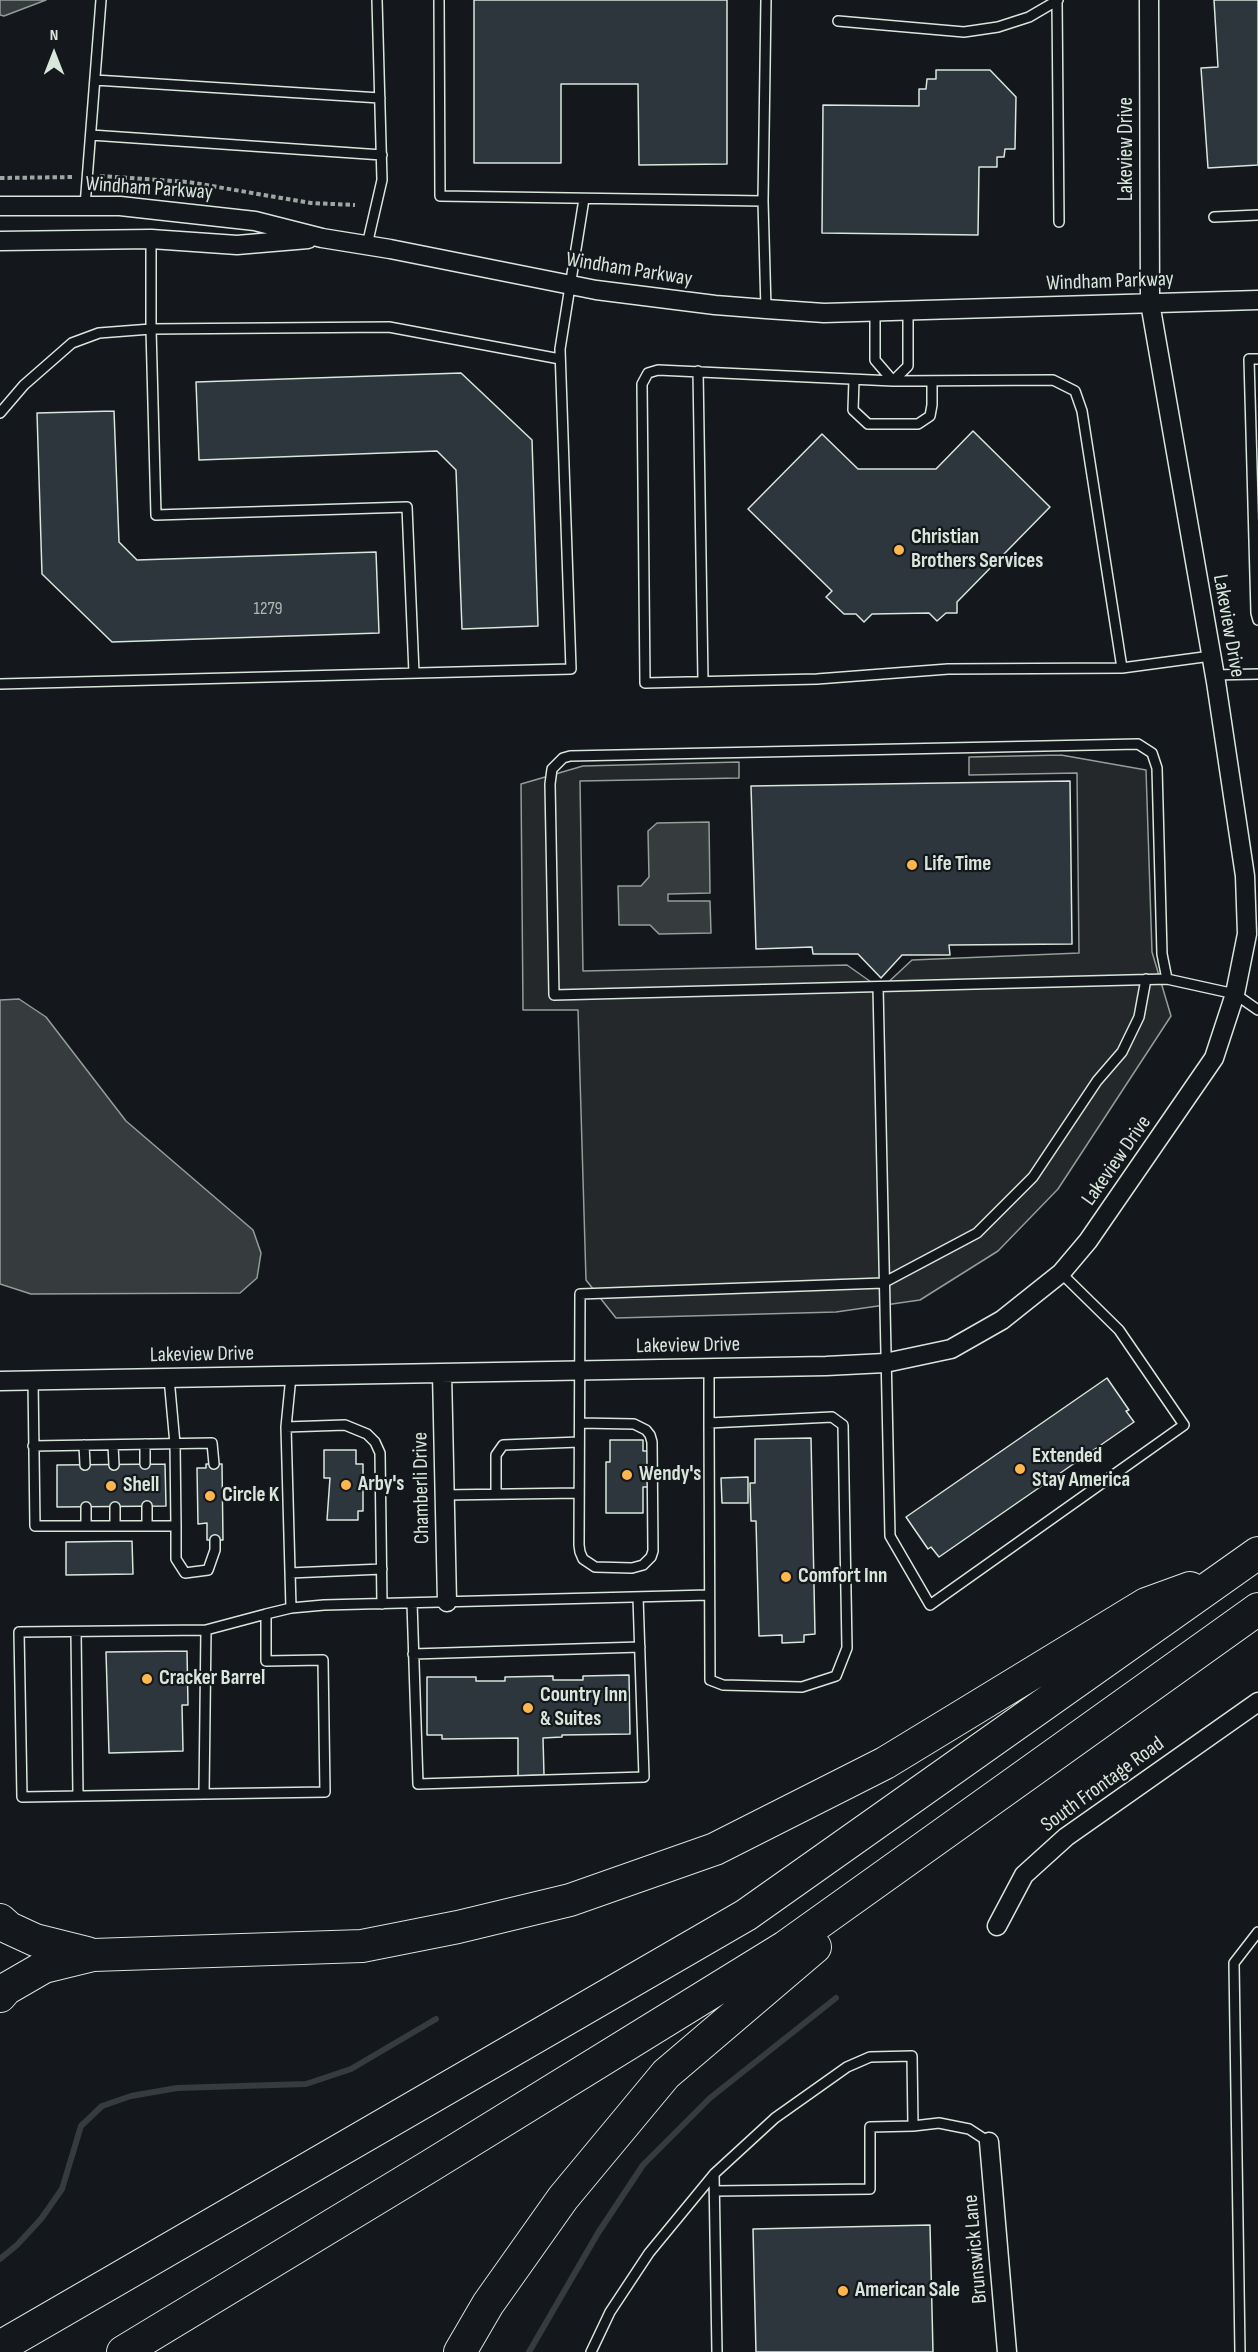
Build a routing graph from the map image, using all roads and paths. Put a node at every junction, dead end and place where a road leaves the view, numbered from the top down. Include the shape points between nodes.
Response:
1 (101, 0) edge
2 (377, 0) edge
3 (439, 0) edge
4 (766, 0) edge
5 (1058, 0) edge
6 (1149, 0) edge
7 (838, 21) dead end
8 (95, 80) junction
9 (380, 98) junction
10 (91, 135) junction
11 (382, 155) junction
12 (88, 176) junction
13 (0, 178) edge
14 (584, 199) junction
15 (763, 201) junction
16 (355, 205) dead end
17 (0, 206) edge
18 (86, 206) junction
19 (1258, 215) edge
20 (1214, 217) dead end
21 (1059, 222) dead end
22 (322, 238) junction
23 (151, 239) junction
24 (0, 240) edge
25 (367, 245) junction
26 (571, 285) junction
27 (1258, 300) edge
28 (1150, 303) junction
29 (766, 309) junction
30 (908, 310) junction
31 (875, 312) junction
32 (151, 329) junction
33 (561, 359) junction
34 (1258, 359) edge
35 (698, 372) junction
36 (854, 380) junction
37 (892, 381) junction
38 (932, 381) junction
39 (0, 413) edge
40 (1258, 620) edge
41 (1211, 656) junction
42 (1122, 668) junction
43 (414, 673) junction
44 (1258, 674) edge
45 (1214, 675) junction
46 (703, 681) junction
47 (0, 684) edge
48 (1252, 877) edge
49 (1146, 979) junction
50 (1167, 979) junction
51 (878, 987) junction
52 (1235, 994) junction
53 (1258, 1010) edge
54 (1061, 1273) junction
55 (883, 1283) junction
56 (885, 1363) junction
57 (708, 1368) junction
58 (580, 1371) junction
59 (442, 1373) junction
60 (291, 1376) junction
61 (169, 1378) junction
62 (33, 1380) junction
63 (0, 1381) edge
64 (580, 1423) junction
65 (708, 1423) junction
66 (286, 1427) junction
67 (579, 1442) junction
68 (175, 1443) junction
69 (145, 1444) junction
70 (84, 1445) junction
71 (113, 1445) junction
72 (33, 1446) junction
73 (145, 1464) dead end
74 (214, 1464) dead end
75 (85, 1465) dead end
76 (114, 1465) dead end
77 (496, 1494) junction
78 (579, 1494) junction
79 (444, 1495) junction
80 (147, 1506) dead end
81 (86, 1507) dead end
82 (115, 1507) dead end
83 (86, 1526) junction
84 (116, 1526) junction
85 (147, 1526) junction
86 (176, 1526) junction
87 (215, 1540) dead end
88 (1258, 1553) edge
89 (382, 1569) junction
90 (290, 1573) junction
91 (1227, 1574) junction
92 (710, 1595) junction
93 (638, 1597) junction
94 (447, 1602) junction
95 (411, 1603) junction
96 (382, 1604) junction
97 (291, 1608) junction
98 (1258, 1610) edge
99 (266, 1614) junction
100 (206, 1630) junction
101 (76, 1632) junction
102 (640, 1647) junction
103 (413, 1654) junction
104 (1258, 1702) edge
105 (204, 1794) junction
106 (78, 1796) junction
107 (0, 1920) edge
108 (997, 1926) dead end
109 (1258, 1932) edge
110 (93, 1955) junction
111 (0, 1996) edge
112 (913, 2126) junction
113 (989, 2142) joint
114 (714, 2174) junction
115 (715, 2191) junction
116 (0, 2347) edge
117 (123, 2352) edge
118 (460, 2352) edge
119 (591, 2352) edge
120 (717, 2352) edge
121 (1007, 2352) edge
122 (1240, 2352) edge

1 - 8 lane
2 - 9 lane
3 - 14 lane via 440,196
4 - 15 lane
5 - 7 lane via 1029,17 964,32
5 - 21 lane
6 - 28 street, Lakeview Drive
8 - 9 lane
8 - 10 lane
9 - 11 lane
10 - 11 lane
10 - 12 lane
11 - 25 lane via 382,180
12 - 13 path
12 - 16 path via 188,182 311,203
12 - 18 lane
14 - 15 lane
14 - 26 lane
15 - 29 lane
17 - 18 street, Windham Parkway
18 - 22 street, Windham Parkway via 244,219
19 - 20 lane
22 - 23 street via 237,245
22 - 25 street, Windham Parkway
23 - 24 street
23 - 32 lane
25 - 26 street, Windham Parkway
26 - 29 street, Windham Parkway
26 - 33 lane
27 - 28 street, Windham Parkway
28 - 30 street, Windham Parkway
28 - 41 street, Lakeview Drive
29 - 31 street, Windham Parkway
30 - 31 street, Windham Parkway
30 - 37 lane via 908,366
31 - 37 lane via 875,360
32 - 33 lane via 388,327
32 - 39 lane via 99,333 72,343 24,385
32 - 43 lane via 156,515 407,507
33 - 43 lane via 571,669
34 - 40 lane via 1249,359
35 - 36 lane
35 - 46 lane
35 - 46 lane via 658,370 648,373 642,384 645,683
36 - 37 lane
36 - 38 lane via 853,410 868,424 918,424 930,416
37 - 38 lane
38 - 42 lane via 1053,380 1075,392 1082,411
41 - 42 lane
41 - 45 street, Lakeview Drive
42 - 46 lane via 948,669
43 - 47 lane
44 - 45 lane
45 - 48 street, Lakeview Drive
48 - 52 street, Lakeview Drive via 1247,934
49 - 50 lane
49 - 51 lane
49 - 55 lane via 1139,1017 1122,1052 1097,1081 1033,1178 977,1233
50 - 51 lane via 1162,954 1157,768 1152,753 1138,744 570,756 552,769 554,995
50 - 52 lane
51 - 55 lane
52 - 53 lane
52 - 54 street, Lakeview Drive via 1214,1058 1095,1232
54 - 56 street, Lakeview Drive via 1002,1320 951,1349
54 - 56 lane via 1119,1330 1185,1425 930,1605 890,1536
55 - 56 lane
55 - 58 lane via 580,1294
56 - 57 street, Lakeview Drive
57 - 58 street, Lakeview Drive
57 - 65 lane
58 - 59 street, Lakeview Drive
58 - 64 lane
59 - 60 street, Lakeview Drive
59 - 79 street, Chamberli Drive
60 - 61 street, Lakeview Drive
60 - 66 lane
61 - 62 street, Lakeview Drive
61 - 68 lane
62 - 63 street, Lakeview Drive
62 - 72 lane
64 - 67 lane
64 - 78 lane via 634,1424 650,1436 653,1551 648,1562 638,1568 603,1568 583,1559 579,1545
65 - 92 lane
65 - 92 lane via 832,1417 843,1425 847,1648 836,1676 802,1687 710,1680
66 - 89 lane via 345,1425 367,1434 375,1442 380,1453
66 - 90 lane
67 - 77 lane via 503,1445 496,1455
67 - 78 lane
68 - 69 lane
68 - 74 lane via 212,1443
68 - 86 lane
69 - 71 lane
69 - 73 lane
70 - 71 lane
70 - 72 lane
70 - 75 lane
71 - 76 lane
72 - 83 lane via 35,1526
77 - 78 lane
77 - 79 lane
79 - 94 street, Chamberli Drive
80 - 85 lane
81 - 83 lane
82 - 84 lane
83 - 84 lane
84 - 85 lane
85 - 86 lane
86 - 87 lane via 176,1559 185,1572 208,1570
88 - 91 highway
89 - 90 lane
89 - 96 lane
90 - 97 lane
91 - 110 highway via 1146,1604 885,1763 715,1849 570,1900 362,1946
91 - 116 highway via 747,1915
92 - 93 lane
93 - 94 lane
93 - 102 lane
94 - 95 lane
95 - 96 lane
95 - 103 lane
96 - 97 lane
97 - 99 lane
98 - 117 highway via 785,1947
98 - 118 highway via 870,1900 666,2074 563,2198 488,2304
99 - 100 lane
99 - 105 lane via 266,1660 323,1660 325,1792
100 - 101 lane
100 - 105 lane
101 - 106 lane
101 - 106 lane via 19,1632 22,1797
102 - 103 lane
102 - 103 lane via 644,1777 418,1784
104 - 108 street, South Frontage Road via 1066,1837 1024,1875
105 - 106 lane
107 - 110 highway via 35,1941
109 - 122 lane via 1234,1963
110 - 111 highway via 44,1967
112 - 113 lane via 939,2123 969,2128
112 - 114 lane via 912,2056 870,2057 847,2067 775,2118
112 - 115 lane via 870,2127 870,2189
113 - 121 street, Brunswick Lane
114 - 115 lane
114 - 119 lane via 649,2253 610,2312
115 - 120 lane

